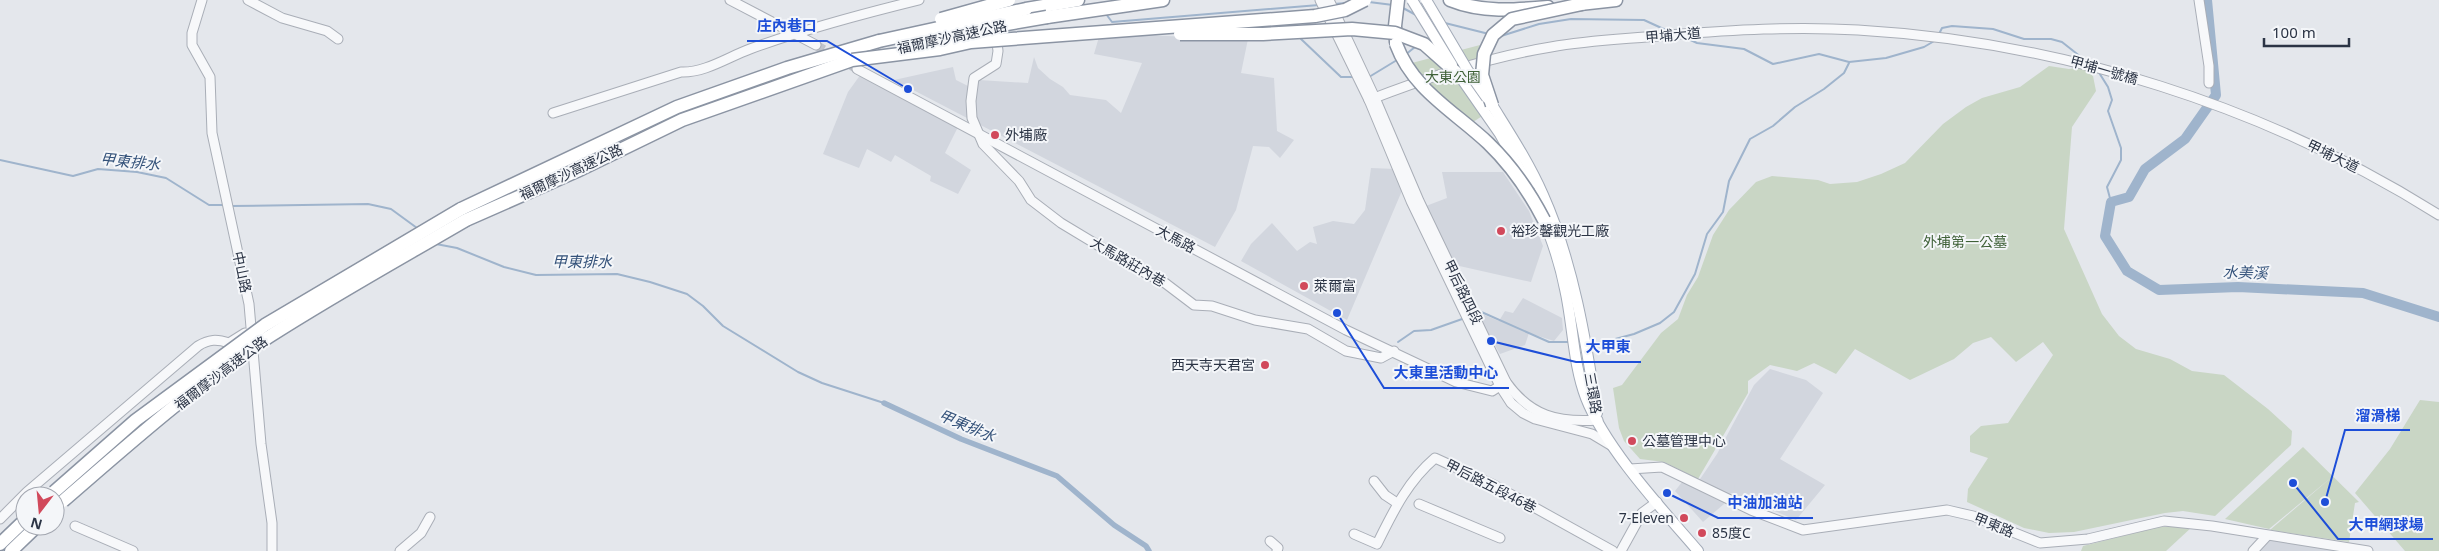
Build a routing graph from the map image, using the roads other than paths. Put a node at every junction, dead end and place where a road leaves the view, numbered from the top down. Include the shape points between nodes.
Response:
1 (202, 0) edge
2 (248, 0) edge
3 (730, 0) edge
4 (919, 0) edge
5 (992, 0) edge
6 (1008, 0) edge
7 (1078, 0) edge
8 (1163, 0) edge
9 (1320, 0) edge
10 (1329, 0) edge
11 (1365, 0) edge
12 (1398, 0) edge
13 (1412, 0) edge
14 (1426, 0) edge
15 (1450, 0) edge
16 (1616, 0) edge
17 (2198, 0) edge
18 (1582, 4) junction
19 (797, 34) junction
20 (1103, 34) junction
21 (338, 39) dead end
22 (879, 41) junction
23 (816, 44) tunnel mouth
24 (1984, 44) joint
25 (854, 64) junction
26 (1360, 73) junction
27 (1458, 75) junction
28 (2209, 83) dead end
29 (1372, 99) junction
30 (716, 100) junction
31 (1492, 105) junction
32 (2221, 108) joint
33 (553, 113) dead end
34 (979, 134) junction
35 (463, 214) junction
36 (2439, 215) edge
37 (1544, 220) junction
38 (250, 330) junction
39 (1394, 351) junction
40 (1503, 384) junction
41 (1592, 403) junction
42 (1598, 420) junction
43 (1575, 429) junction
44 (1614, 447) junction
45 (1630, 469) junction
46 (1374, 481) dead end
47 (61, 486) edge
48 (65, 499) edge
49 (1657, 502) junction
50 (1398, 503) junction
51 (1419, 504) dead end
52 (430, 516) dead end
53 (0, 519) edge
54 (75, 526) dead end
55 (15, 530) edge
56 (1354, 534) dead end
57 (27, 536) edge
58 (2267, 536) junction
59 (1500, 538) dead end
60 (1270, 541) dead end
61 (0, 544) edge
62 (1279, 550) edge
63 (11, 551) edge
64 (133, 551) edge
65 (272, 551) edge
66 (400, 551) edge
67 (1613, 551) edge
68 (1621, 551) edge
69 (1698, 551) edge
70 (2253, 551) edge
71 (2368, 551) edge

1 - 38 street, 中山路 via 192,33 192,45 210,77 212,133 249,304
2 - 21 street via 282,18 327,31
3 - 19 street
4 - 19 street
5 - 34 street via 998,51 996,64 974,78 971,101 972,118
6 - 22 highway, bridge
7 - 22 highway, 福爾摩沙高速公路, bridge
8 - 25 highway, 福爾摩沙高速公路, bridge via 978,29
9 - 26 street
10 - 26 street
11 - 20 highway, bridge via 1345,10 1314,16
12 - 37 highway, bridge via 1396,44 1408,71 1505,160
13 - 27 main road, 三環路, bridge
14 - 31 main road, 三環路, bridge
15 - 18 highway, bridge via 1490,10
16 - 18 highway
17 - 28 street
18 - 31 highway, bridge via 1512,19 1493,35 1484,54 1482,75
19 - 23 street
19 - 33 street via 693,72 682,72
20 - 25 highway, bridge via 971,42
20 - 27 highway, bridge via 1220,35 1352,28 1382,30 1424,44
22 - 30 highway, 福爾摩沙高速公路 via 787,68
24 - 29 street, 甲埔大道 via 1827,28 1762,28 1577,43 1472,65
24 - 32 street, 甲埔一號橋 via 2074,62 2150,83
25 - 30 highway, 福爾摩沙高速公路
25 - 34 street, 大馬路
26 - 29 street, 甲后路四段
27 - 37 main road, 三環路, bridge via 1518,163
29 - 40 street, 甲后路四段 via 1411,201
30 - 35 highway, 福爾摩沙高速公路 via 577,171
30 - 35 highway, 福爾摩沙高速公路 via 677,107
31 - 41 main road, 三環路 via 1543,194 1559,236 1574,288
32 - 36 street, 甲埔大道 via 2344,160
34 - 39 street, 大馬路 via 1346,330
34 - 39 street, 大馬路莊內巷 via 983,144 1019,181 1031,200 1061,223 1165,283 1194,304 1212,306 1255,320 1308,329 1346,351 1381,358
35 - 47 highway, 福爾摩沙高速公路, bridge via 265,326 136,420
35 - 48 highway, 福爾摩沙高速公路, bridge via 231,363 146,429
37 - 41 main road, 三環路 via 1565,288 1583,387
38 - 53 street via 229,343 216,339 198,346 27,492
38 - 65 street, 中山路 via 272,523
39 - 40 street, 大馬路 via 1456,382 1492,391
40 - 42 street, 甲后路四段 via 1530,408 1545,415 1576,422
40 - 43 street, 甲后路四段 via 1511,403 1523,412 1535,419
41 - 42 main road, 三環路
42 - 43 street
42 - 44 main road
43 - 44 street, 甲后路四段 via 1592,434
44 - 45 main road
45 - 49 main road
45 - 58 street, 甲東路 via 1662,467 1752,510 1803,530 1947,510 1974,516 2040,543 2088,539 2164,521
46 - 50 street via 1385,495
49 - 68 street via 1642,513
49 - 69 main road
50 - 56 street, 甲后路五段46巷 via 1377,544
50 - 67 street, 甲后路五段46巷 via 1414,478 1435,458 1494,485
51 - 59 street
52 - 66 street via 421,533
54 - 64 street
55 - 61 highway
57 - 63 highway
58 - 70 street
58 - 71 street, 甲東路
60 - 62 street

